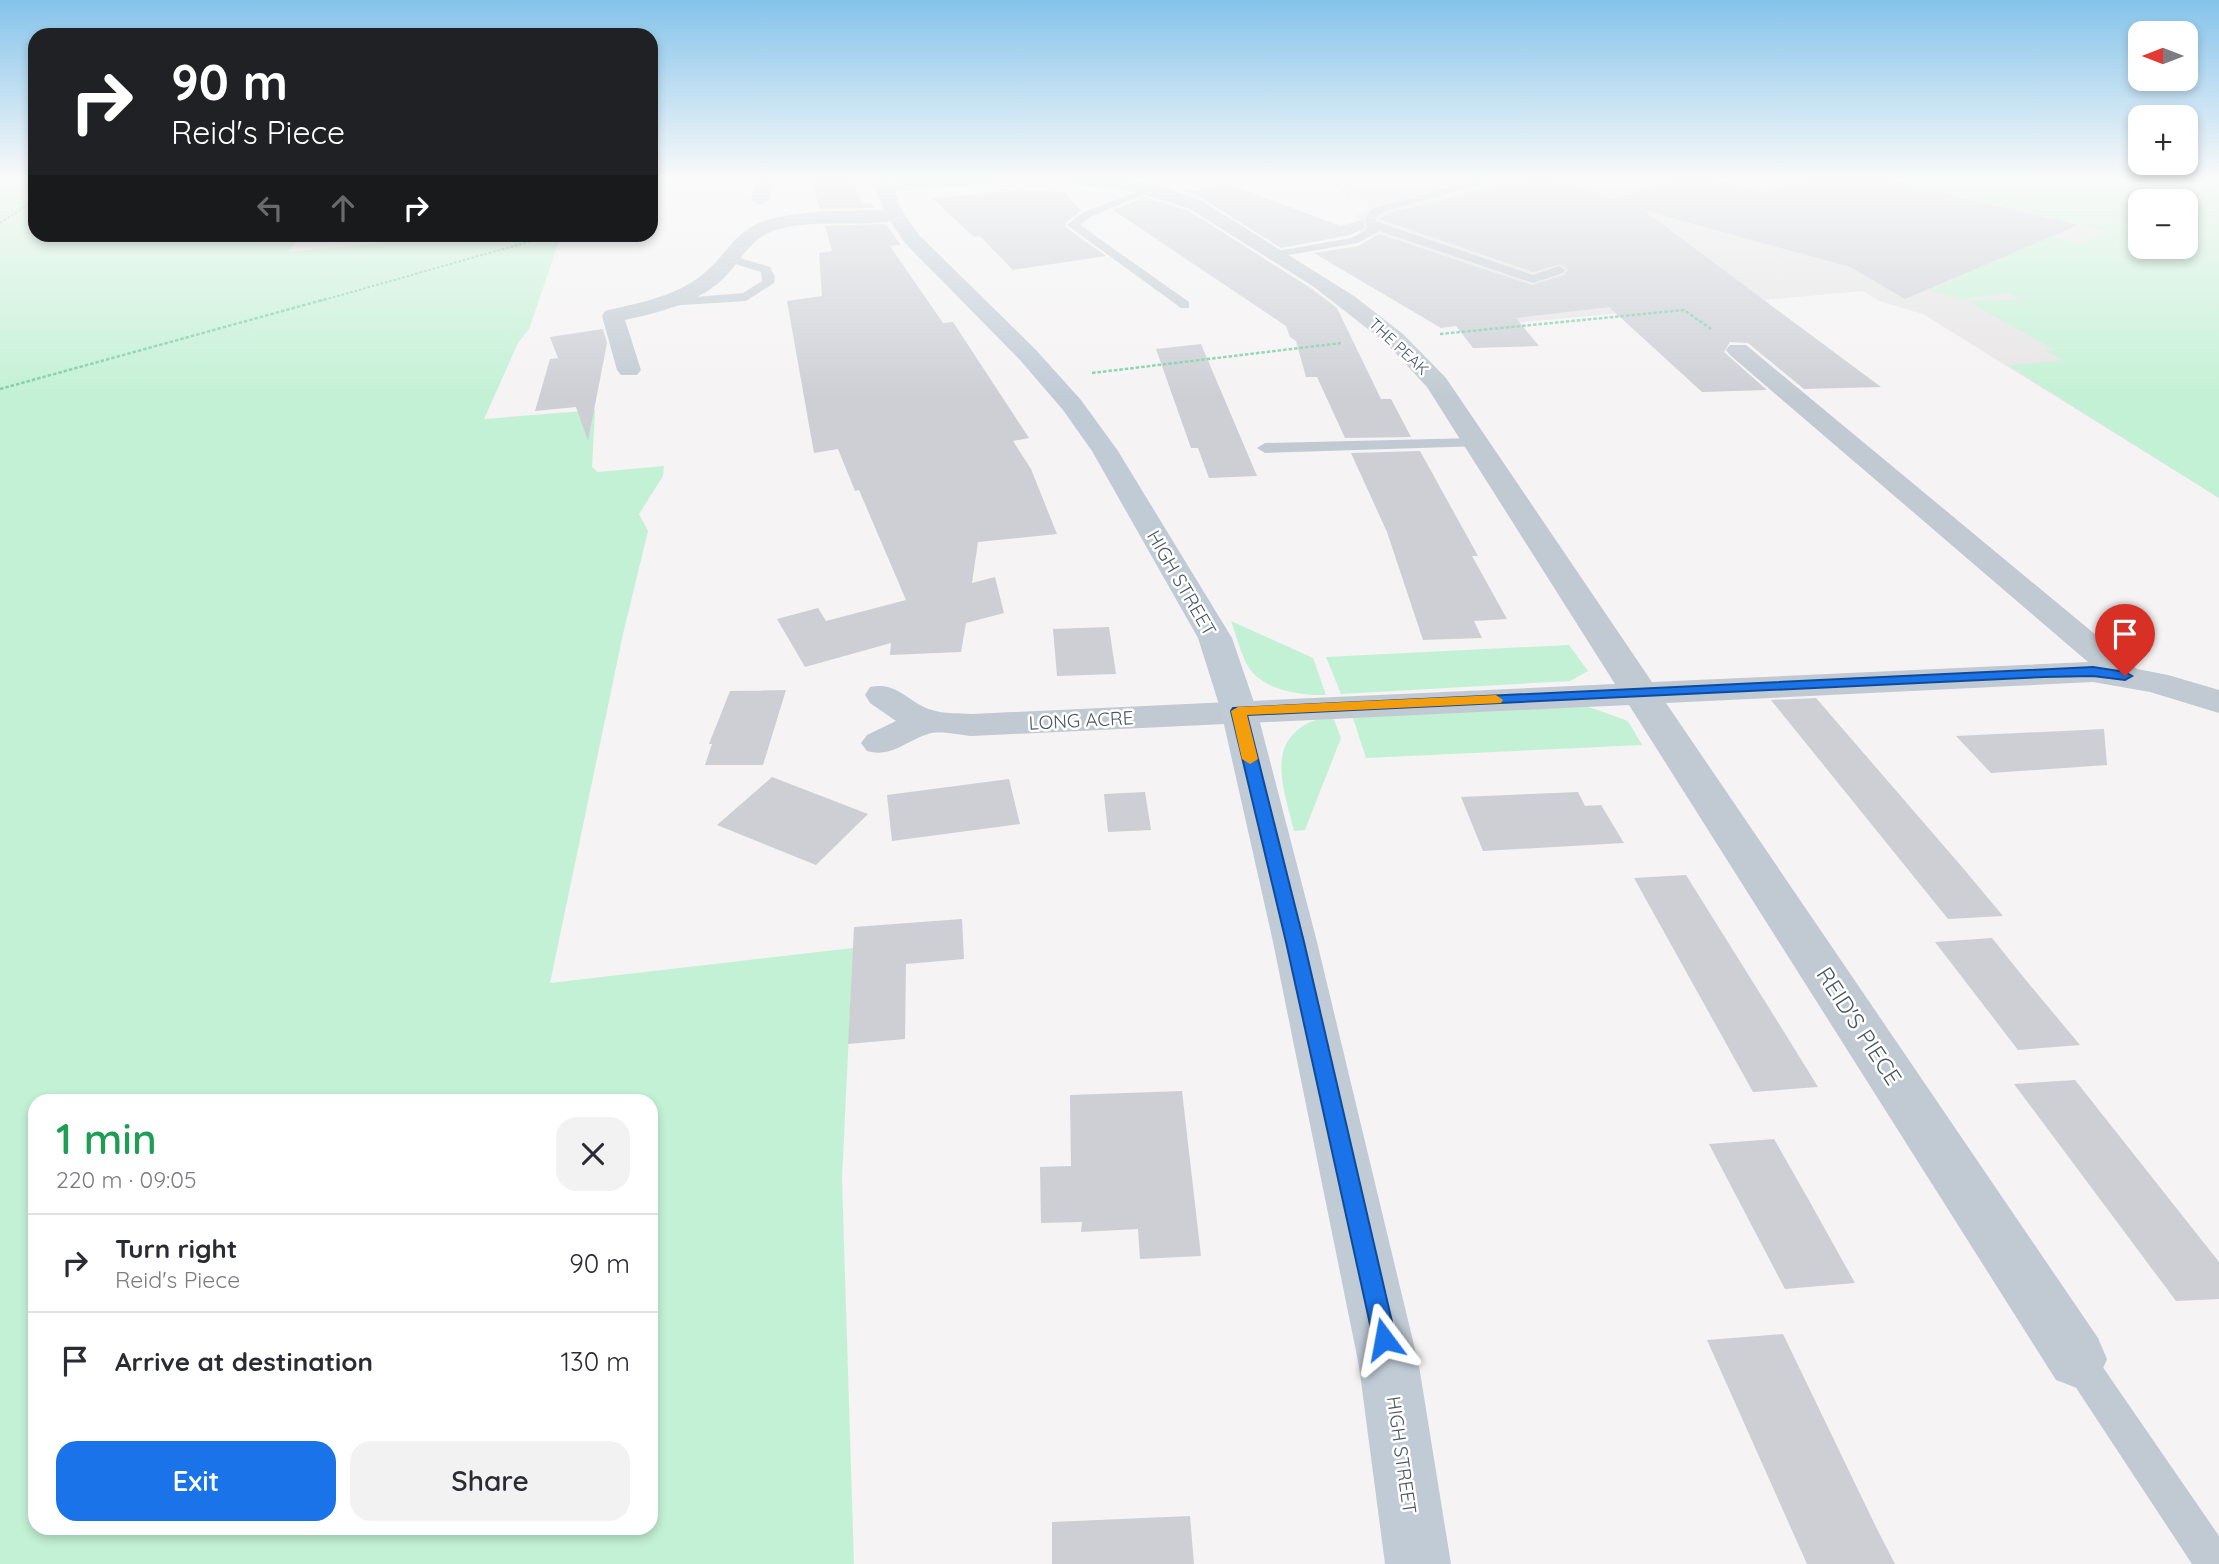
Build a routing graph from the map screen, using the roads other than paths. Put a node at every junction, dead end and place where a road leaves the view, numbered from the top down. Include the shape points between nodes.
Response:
1 (737, 251) edge
2 (924, 251) edge
3 (1110, 251) edge
4 (1272, 251) edge
5 (1296, 251) edge
6 (1448, 251) edge
7 (1277, 254) junction
8 (730, 259) junction
9 (1559, 270) dead end
10 (670, 303) junction
11 (1185, 304) dead end
12 (1738, 350) dead end
13 (629, 370) dead end
14 (1476, 443) junction
15 (1265, 448) dead end
16 (2125, 676) junction
17 (1641, 694) junction
18 (883, 695) dead end
19 (2219, 702) edge
20 (1238, 711) junction
21 (923, 722) junction
22 (880, 743) dead end
23 (2077, 1359) joint
24 (1418, 1564) edge
25 (2215, 1564) edge

1 - 8 street
2 - 20 street, HIGH STREET via 1028,355 1105,451 1215,638
3 - 11 lane
4 - 7 street, THE PEAK
5 - 7 lane
6 - 9 lane via 1533,279
7 - 14 street, THE PEAK via 1395,339 1437,383
8 - 10 street via 696,291
8 - 10 lane via 766,270 768,283 746,297
10 - 13 street via 613,316
12 - 16 street
14 - 15 lane
14 - 17 street, THE PEAK
16 - 17 street via 2044,673
16 - 19 street
17 - 20 street
17 - 23 street, REID'S PIECE
18 - 21 street, LONG ACRE
20 - 21 street, LONG ACRE via 972,725
20 - 24 street, HIGH STREET via 1390,1366
21 - 22 street, LONG ACRE
23 - 25 lane

